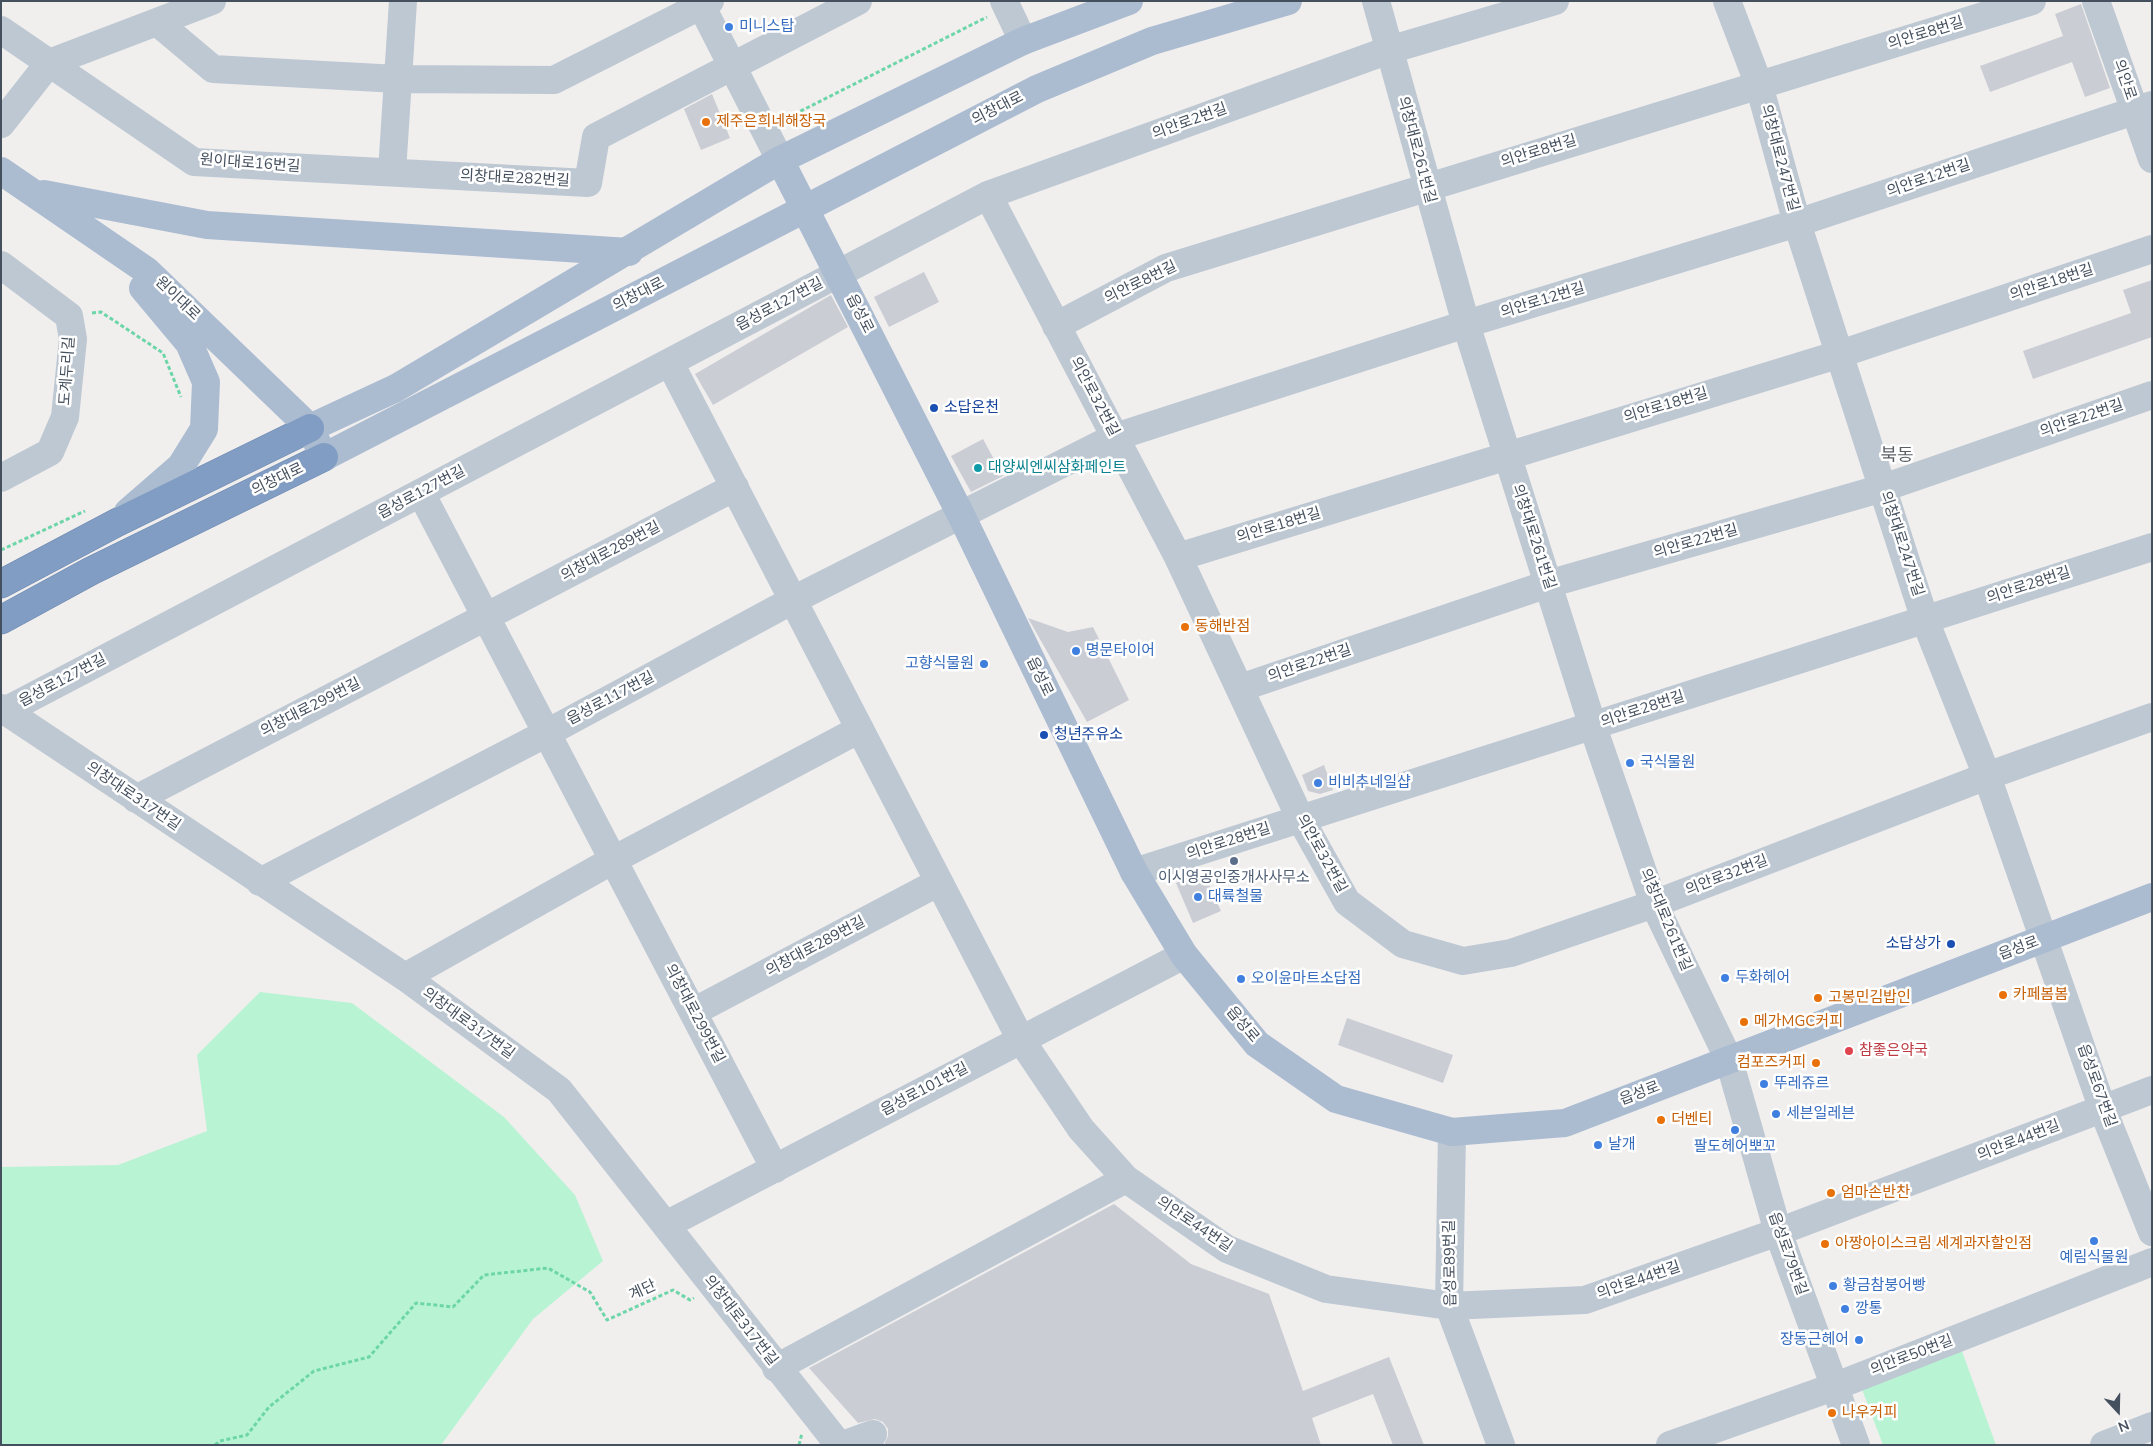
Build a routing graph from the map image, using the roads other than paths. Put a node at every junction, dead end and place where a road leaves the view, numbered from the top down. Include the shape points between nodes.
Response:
1 (212, 1) edge
2 (403, 1) edge
3 (858, 1) edge
4 (1129, 1) edge
5 (1288, 1) edge
6 (1376, 1) edge
7 (1556, 1) edge
8 (1727, 1) edge
9 (2032, 1) edge
10 (2096, 1) edge
11 (703, 3) edge
12 (1005, 4) edge
13 (156, 22) junction
14 (1, 30) edge
15 (1023, 41) junction
16 (1389, 50) junction
17 (49, 62) junction
18 (732, 66) junction
19 (398, 79) junction
20 (1759, 85) junction
21 (2143, 108) edge
22 (1, 124) edge
23 (2152, 159) edge
24 (780, 160) junction
25 (1, 171) edge
26 (392, 172) junction
27 (1426, 187) junction
28 (30, 191) junction
29 (988, 195) junction
30 (804, 209) junction
31 (1797, 224) junction
32 (2152, 249) edge
33 (629, 252) junction
34 (1, 265) edge
35 (838, 275) junction
36 (1466, 324) junction
37 (1056, 326) junction
38 (1840, 354) junction
39 (670, 363) junction
40 (2152, 395) edge
41 (310, 428) junction
42 (1115, 437) junction
43 (1506, 455) junction
44 (324, 457) junction
45 (1, 478) edge
46 (734, 487) junction
47 (1882, 488) junction
48 (422, 493) junction
49 (962, 517) junction
50 (116, 523) junction
51 (2152, 547) edge
52 (1178, 557) junction
53 (1, 584) edge
54 (1548, 584) junction
55 (793, 600) junction
56 (486, 617) junction
57 (1, 620) edge
58 (1925, 620) junction
59 (1240, 688) junction
60 (3, 710) edge
61 (2152, 718) edge
62 (1593, 726) junction
63 (860, 729) junction
64 (547, 733) junction
65 (1987, 776) junction
66 (136, 799) junction
67 (1300, 818) junction
68 (613, 860) junction
69 (1134, 872) junction
70 (260, 882) junction
71 (939, 882) junction
72 (2152, 896) edge
73 (1654, 904) junction
74 (2044, 939) junction
75 (1184, 955) junction
76 (405, 977) junction
77 (693, 1012) junction
78 (1021, 1040) junction
79 (1729, 1060) junction
80 (2152, 1090) edge
81 (2103, 1110) junction
82 (1452, 1132) junction
83 (775, 1169) junction
84 (1126, 1179) junction
85 (666, 1225) junction
86 (1778, 1232) junction
87 (2152, 1232) edge
88 (2152, 1262) edge
89 (1449, 1306) junction
90 (776, 1368) junction
91 (1836, 1386) junction
92 (2152, 1426) edge
93 (873, 1434) dead end
94 (839, 1445) edge
95 (843, 1445) edge
96 (1501, 1445) edge
97 (1670, 1445) edge
98 (1856, 1445) edge
99 (2104, 1445) edge

1 - 13 street
2 - 19 street
3 - 18 street, 의창대로282번길
4 - 15 main road
5 - 30 main road, 의창대로 via 1152,41 1037,89
6 - 16 street, 의창대로261번길
7 - 16 street, 의안로2번길
8 - 20 street, 의창대로247번길
9 - 20 street, 의안로8번길
10 - 21 street, 의안로
11 - 18 street
11 - 19 street via 554,80
12 - 15 street
13 - 17 street
13 - 19 street via 213,69
14 - 17 street, 원이대로16번길
15 - 24 main road
16 - 27 street, 의창대로261번길
16 - 29 street, 의안로2번길
17 - 22 street
17 - 26 street, 원이대로16번길 via 194,162
18 - 24 street
18 - 26 street, 의창대로282번길 via 596,137 588,183
19 - 26 street
20 - 27 street, 의안로8번길
20 - 31 street, 의창대로247번길
21 - 23 street, 의안로
21 - 31 street, 의안로12번길
24 - 30 main road, 읍성로
24 - 33 main road
25 - 28 main road, 원이대로
27 - 36 street, 의창대로261번길
27 - 37 street, 의안로8번길 via 1166,268
28 - 33 main road via 207,225
28 - 41 main road, 원이대로 via 147,271
28 - 50 main road via 144,288 189,343 206,382 204,429 181,466
29 - 35 street, 의안로2번길
29 - 37 street, 의안로32번길
30 - 35 main road, 읍성로
30 - 44 main road, 의창대로
31 - 36 street, 의안로12번길
31 - 38 street, 의창대로247번길
32 - 38 street, 의안로18번길
33 - 41 main road via 396,388
34 - 45 street, 도계두리길 via 69,316 74,339 65,417 50,452
35 - 39 street, 읍성로127번길
35 - 49 main road, 읍성로
36 - 42 street, 의안로12번길
36 - 43 street, 의창대로261번길
37 - 42 street, 의안로32번길
38 - 43 street, 의안로18번길
38 - 47 street, 의창대로247번길
39 - 46 street
39 - 48 street, 읍성로127번길
40 - 47 street, 의안로22번길
41 - 44 main road, 원이대로
41 - 50 highway
42 - 49 street, 의안로12번길
42 - 52 street, 의안로32번길
43 - 52 street, 의안로18번길
43 - 54 street, 의창대로261번길
44 - 57 highway, 의창대로 via 91,571
46 - 55 street
46 - 56 street, 의창대로289번길
47 - 54 street, 의안로22번길
47 - 58 street, 의창대로247번길
48 - 56 street, 의창대로299번길
48 - 60 street, 읍성로127번길
49 - 55 street, 읍성로117번길
49 - 69 main road, 읍성로
50 - 53 highway
51 - 58 street, 의안로28번길
52 - 59 street, 의안로32번길
54 - 59 street, 의안로22번길
54 - 62 street, 의창대로261번길
55 - 63 street
55 - 64 street, 읍성로117번길
56 - 64 street, 의창대로299번길
56 - 66 street, 의창대로299번길
58 - 62 street, 의안로28번길
58 - 65 street, 의창대로247번길
59 - 67 street, 의안로32번길
60 - 66 street, 의창대로317번길
61 - 65 street, 의안로32번길
62 - 67 street, 의안로28번길
62 - 73 street, 의창대로261번길
63 - 68 street
63 - 71 street
64 - 68 street, 의창대로299번길
64 - 70 street, 읍성로117번길
65 - 73 street, 의안로32번길
65 - 74 street, 의창대로247번길
66 - 70 street, 의창대로317번길
67 - 69 street, 의안로28번길
67 - 73 street, 의안로32번길 via 1347,902 1402,944 1463,961 1512,953
68 - 76 street
68 - 77 street, 의창대로299번길
69 - 75 main road, 읍성로
70 - 76 street, 의창대로317번길
71 - 77 street, 의창대로289번길
71 - 78 street
72 - 74 main road, 읍성로
73 - 79 street, 의창대로261번길
74 - 79 main road, 읍성로
74 - 81 street, 읍성로67번길
75 - 78 street, 읍성로101번길
75 - 82 main road, 읍성로 via 1257,1044 1336,1099
76 - 85 street, 의창대로317번길 via 559,1090
77 - 83 street, 의창대로299번길
78 - 83 street, 읍성로101번길
78 - 84 street, 의안로44번길 via 1081,1129
79 - 82 main road, 읍성로 via 1565,1123
79 - 86 street, 읍성로79번길
80 - 81 street, 의안로44번길
81 - 86 street, 의안로44번길
81 - 87 street, 읍성로67번길
82 - 89 street, 읍성로89번길
83 - 85 street, 읍성로101번길
84 - 89 street, 의안로44번길 via 1227,1249 1326,1289
84 - 90 street
85 - 90 street, 의창대로317번길
86 - 89 street, 의안로44번길 via 1585,1300
86 - 91 street, 읍성로79번길
88 - 91 street, 의안로50번길
89 - 96 street, 읍성로89번길
90 - 94 street, 의창대로317번길
91 - 97 street, 의안로50번길
91 - 98 street, 읍성로79번길
92 - 99 street
93 - 95 street

